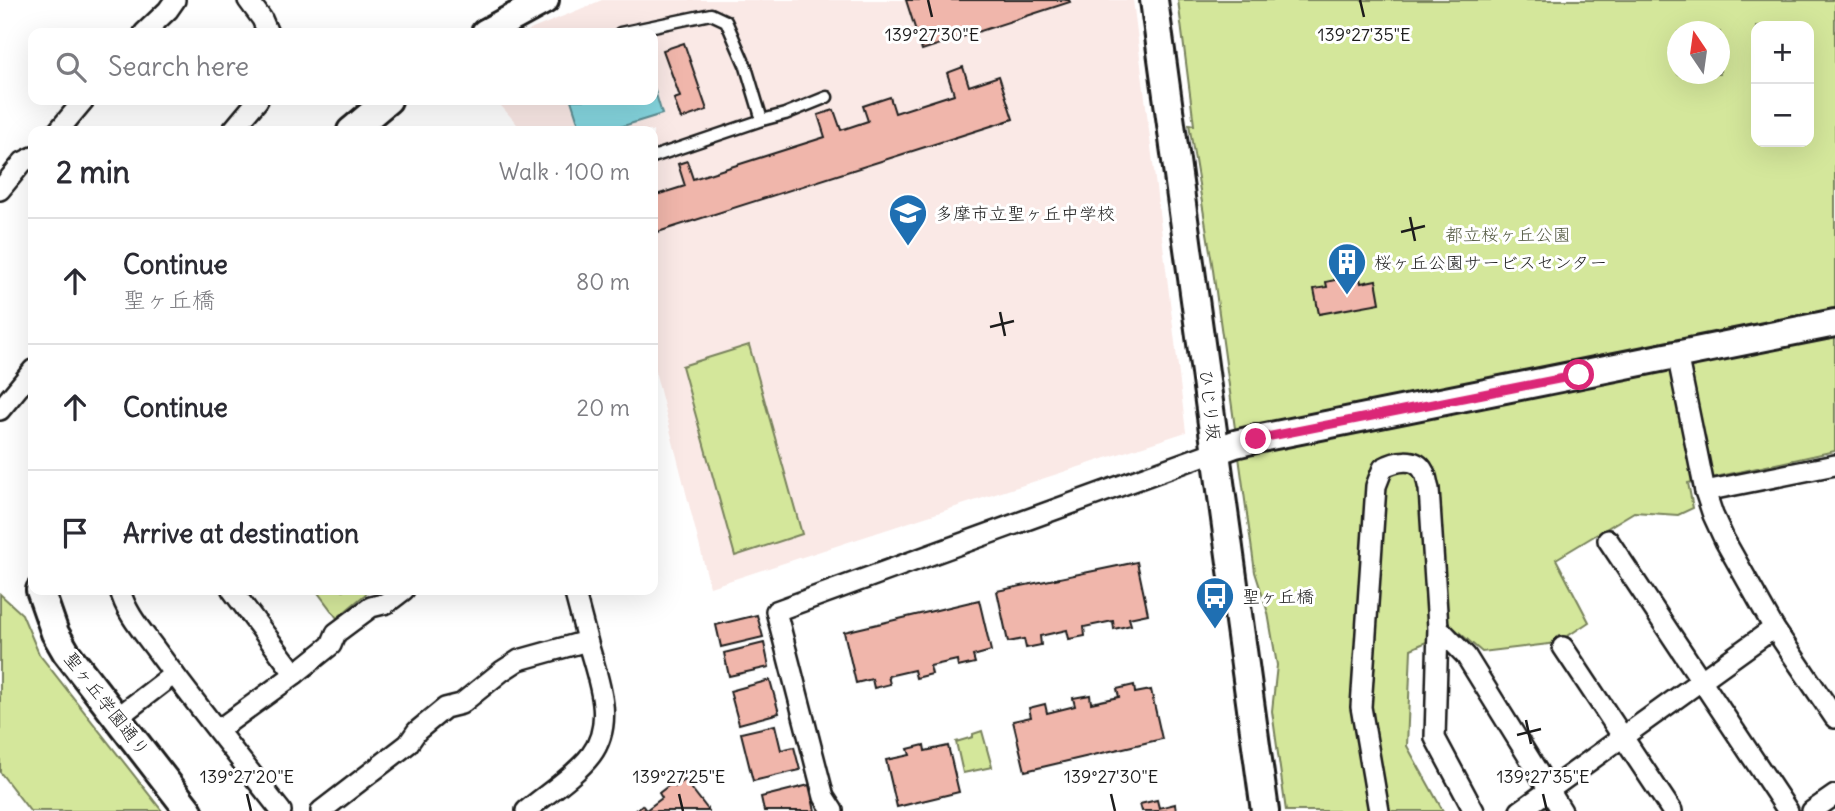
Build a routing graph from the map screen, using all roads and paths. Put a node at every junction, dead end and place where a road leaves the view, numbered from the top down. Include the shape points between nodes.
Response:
1 (175, 0) edge
2 (248, 0) edge
3 (545, 0) edge
4 (1154, 0) edge
5 (149, 28) edge
6 (266, 28) edge
7 (503, 28) edge
8 (644, 28) edge
9 (827, 97) dead end
10 (80, 105) edge
11 (254, 105) edge
12 (382, 105) edge
13 (762, 120) junction
14 (62, 126) edge
15 (236, 126) edge
16 (357, 126) edge
17 (658, 155) edge
18 (28, 160) edge
19 (0, 190) edge
20 (1835, 323) edge
21 (1677, 354) junction
22 (28, 378) edge
23 (0, 410) edge
24 (1216, 451) junction
25 (1835, 465) edge
26 (1705, 491) junction
27 (1608, 540) dead end
28 (41, 595) edge
29 (121, 595) edge
30 (236, 595) edge
31 (397, 595) edge
32 (575, 595) edge
33 (1438, 627) junction
34 (1774, 628) junction
35 (587, 641) junction
36 (1563, 647) dead end
37 (174, 674) junction
38 (295, 674) junction
39 (1701, 680) junction
40 (118, 717) junction
41 (1835, 718) edge
42 (218, 730) junction
43 (1621, 737) junction
44 (1548, 790) junction
45 (1835, 795) edge
46 (189, 811) edge
47 (281, 811) edge
48 (321, 811) edge
49 (526, 811) edge
50 (833, 811) edge
51 (1265, 811) edge
52 (1379, 811) edge
53 (1474, 811) edge
54 (1520, 811) edge
55 (1562, 811) edge
56 (1672, 811) edge
57 (1788, 811) edge
58 (1812, 811) edge

1 - 5 street
2 - 6 street
3 - 7 street
4 - 24 street, ひじり坂
8 - 13 lane via 711,14 726,21
9 - 13 lane
10 - 14 street
11 - 15 street
12 - 16 street
13 - 17 lane
18 - 19 street
20 - 21 street
21 - 24 street
21 - 26 street
22 - 23 street
24 - 50 street via 776,611 824,797
24 - 51 street, ひじり坂
25 - 26 street
26 - 34 street via 1725,541
27 - 39 street
28 - 40 street, 聖ヶ丘学園通り via 66,652
29 - 37 street
30 - 38 street
31 - 38 street via 337,633 331,645
32 - 35 street
33 - 44 street via 1466,656
33 - 52 street via 1427,480 1419,465 1392,463 1383,468 1376,486 1361,707
33 - 53 street via 1435,738
34 - 39 street
34 - 41 street
35 - 48 street via 519,660 461,704 445,708 408,744
35 - 49 street via 603,696 598,742 579,768
36 - 43 street
37 - 40 street
37 - 42 street
38 - 42 street
39 - 43 street
39 - 57 street
40 - 46 street, 聖ヶ丘学園通り
42 - 47 street
43 - 44 street
43 - 56 street
44 - 54 street
44 - 55 street
45 - 58 street

